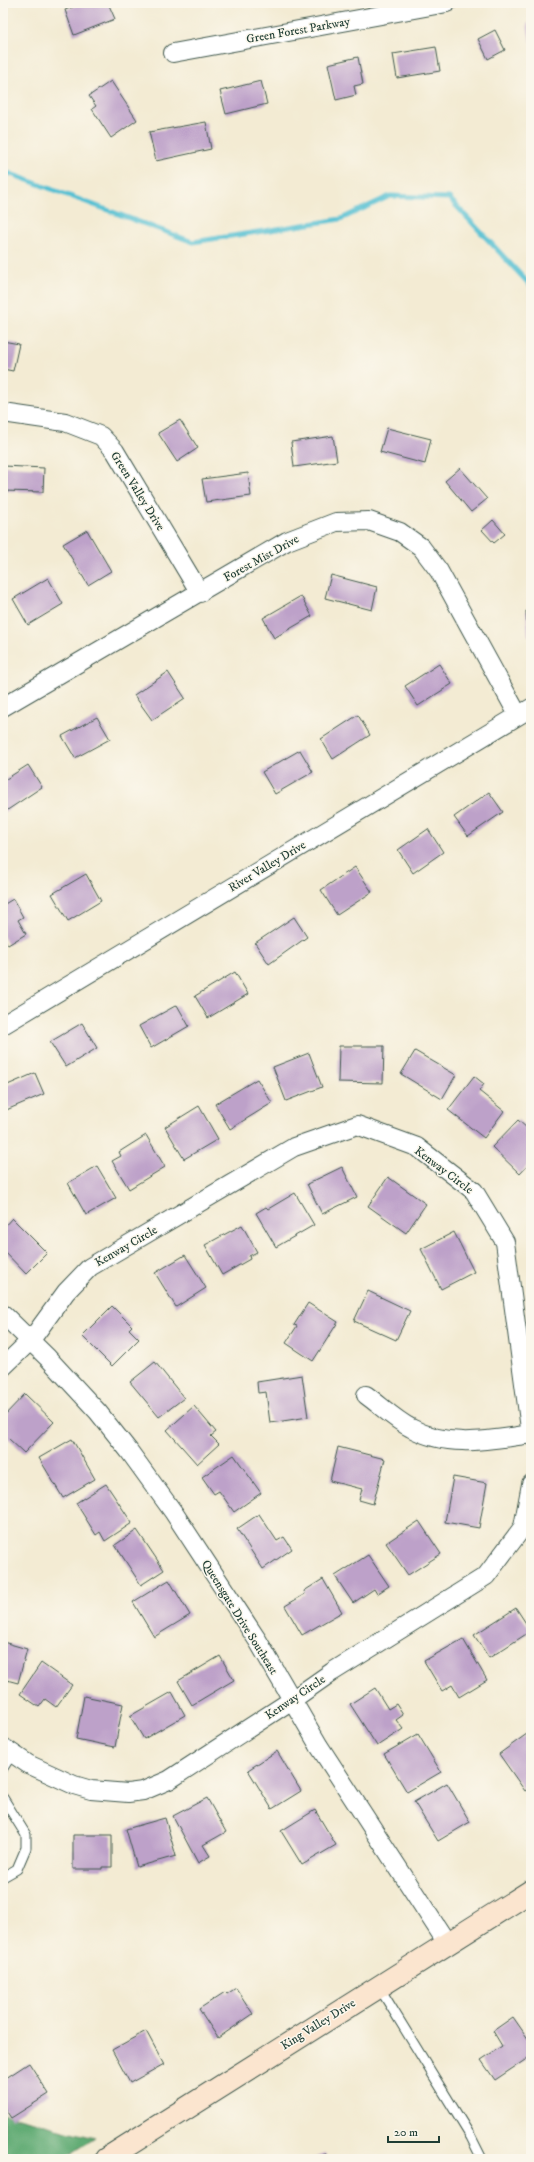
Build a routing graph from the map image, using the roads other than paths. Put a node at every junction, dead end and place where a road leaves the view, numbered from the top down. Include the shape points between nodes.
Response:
1 (447, 3) edge
2 (173, 53) dead end
3 (3, 413) edge
4 (200, 593) junction
5 (3, 707) edge
6 (525, 711) edge
7 (3, 1025) edge
8 (3, 1314) edge
9 (31, 1340) junction
10 (3, 1367) edge
11 (366, 1395) dead end
12 (531, 1435) edge
13 (531, 1484) edge
14 (292, 1700) junction
15 (6, 1756) edge
16 (3, 1798) edge
17 (3, 1877) edge
18 (531, 1891) edge
19 (447, 1944) junction
20 (378, 1986) junction
21 (106, 2159) edge
22 (482, 2159) edge

1 - 2 street, Green Forest Parkway
3 - 4 street, Green Valley Drive via 65,422 101,436 114,451
4 - 5 street, Forest Mist Drive
4 - 6 street, Forest Mist Drive via 287,541 336,522 369,521 400,532 421,547 440,571
6 - 7 street, River Valley Drive
8 - 9 street, Queensgate Drive Southeast
9 - 10 street, Kenway Circle
9 - 12 street, Kenway Circle via 66,1292 96,1263 287,1151 357,1125 417,1147 474,1191 505,1242
9 - 14 street, Queensgate Drive Southeast via 98,1412 134,1457 258,1641
11 - 12 street via 410,1428 446,1441 481,1441
13 - 14 street, Kenway Circle via 523,1527 486,1576 332,1672
14 - 15 street, Kenway Circle via 168,1780 144,1791 128,1793 91,1790
14 - 19 street, Queensgate Drive Southeast
16 - 17 lane via 26,1835 26,1848 17,1869
18 - 19 street, King Valley Drive
19 - 20 street, King Valley Drive
20 - 21 street, King Valley Drive
20 - 22 lane

